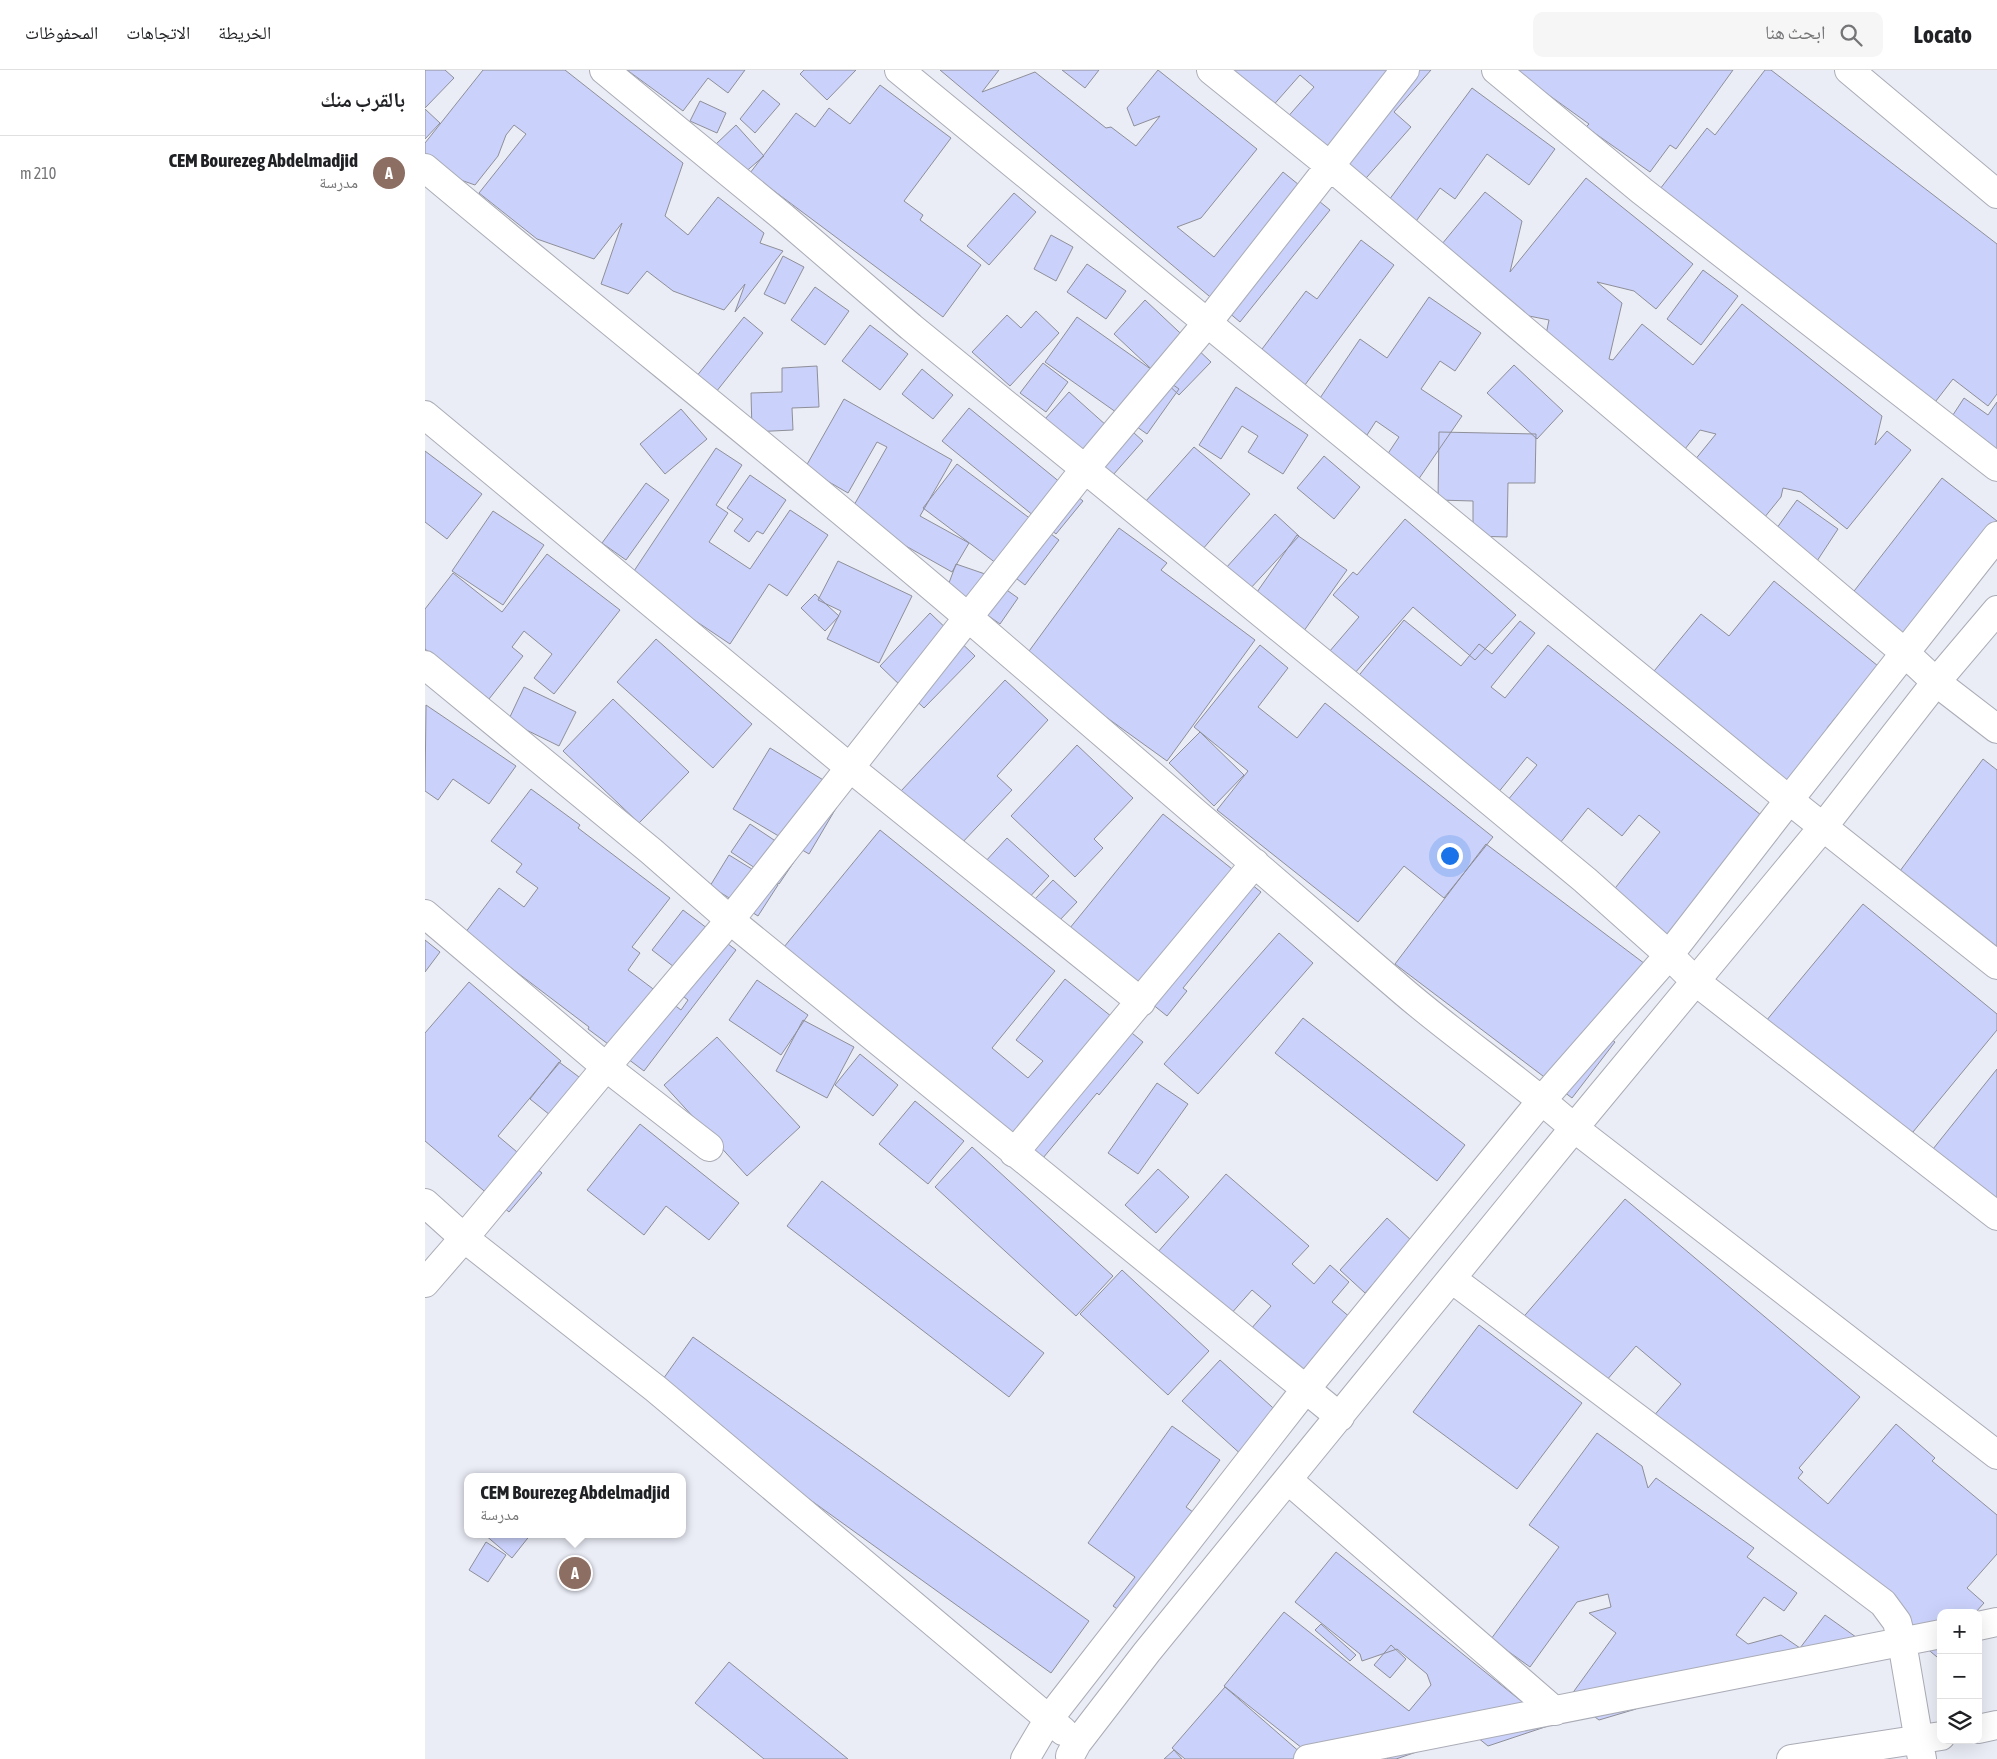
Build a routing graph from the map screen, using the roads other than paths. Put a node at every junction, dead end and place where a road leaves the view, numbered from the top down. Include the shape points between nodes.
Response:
1 (604, 70) edge
2 (899, 70) edge
3 (1211, 70) edge
4 (1405, 70) edge
5 (1496, 70) edge
6 (1849, 70) edge
7 (1330, 166) junction
8 (425, 168) edge
9 (1997, 194) edge
10 (1207, 322) junction
11 (425, 415) edge
12 (1997, 467) edge
13 (1084, 470) junction
14 (1997, 536) edge
15 (1997, 610) edge
16 (969, 618) junction
17 (1905, 653) junction
18 (425, 665) edge
19 (1936, 682) junction
20 (1997, 729) edge
21 (849, 767) junction
22 (1789, 800) junction
23 (1823, 826) junction
24 (1255, 863) junction
25 (425, 914) edge
26 (730, 920) junction
27 (1669, 954) junction
28 (1997, 966) edge
29 (1695, 980) junction
30 (1141, 1002) junction
31 (606, 1067) junction
32 (1542, 1100) junction
33 (1574, 1128) junction
34 (709, 1147) dead end
35 (1015, 1153) junction
36 (425, 1203) edge
37 (1997, 1216) edge
38 (464, 1238) junction
39 (1452, 1279) junction
40 (425, 1283) edge
41 (1305, 1390) junction
42 (1339, 1416) junction
43 (1997, 1455) edge
44 (1288, 1480) junction
45 (1997, 1622) edge
46 (1982, 1625) edge
47 (1937, 1635) edge
48 (1902, 1642) junction
49 (1555, 1711) junction
50 (1049, 1720) junction
51 (1997, 1725) edge
52 (1982, 1728) edge
53 (1927, 1745) edge
54 (1075, 1753) edge
55 (1025, 1759) edge
56 (1034, 1759) edge
57 (1307, 1759) edge
58 (1791, 1759) edge

1 - 13 street
2 - 10 street
3 - 7 street
4 - 7 street
5 - 12 street via 1642,191
6 - 9 street
7 - 10 street
7 - 17 street
8 - 16 street
10 - 13 street
10 - 22 street
11 - 21 street
13 - 16 street
13 - 27 street via 1369,701
14 - 17 street
15 - 19 street
16 - 21 street
16 - 24 street
17 - 19 street
17 - 22 street
18 - 26 street
19 - 20 street
19 - 23 street
21 - 26 street
21 - 30 street
22 - 23 street
22 - 27 street
23 - 28 street
23 - 29 street
24 - 30 street
24 - 32 street via 1409,996
25 - 31 street
26 - 31 street
26 - 35 street
27 - 29 street
27 - 32 street
29 - 33 street
29 - 37 street
30 - 35 street
31 - 34 street
31 - 38 street
32 - 33 street
32 - 41 street
33 - 39 street
33 - 43 street
35 - 41 street
36 - 38 street
38 - 40 street
38 - 50 street via 656,1389
39 - 42 street
39 - 48 street via 1883,1603 1897,1622
41 - 42 street
41 - 50 street
42 - 44 street
44 - 49 street
44 - 54 street via 1147,1652
45 - 46 street
47 - 48 street
48 - 49 street
48 - 53 street
49 - 57 street
50 - 54 street
50 - 55 street
51 - 52 street
53 - 58 street
54 - 56 street

